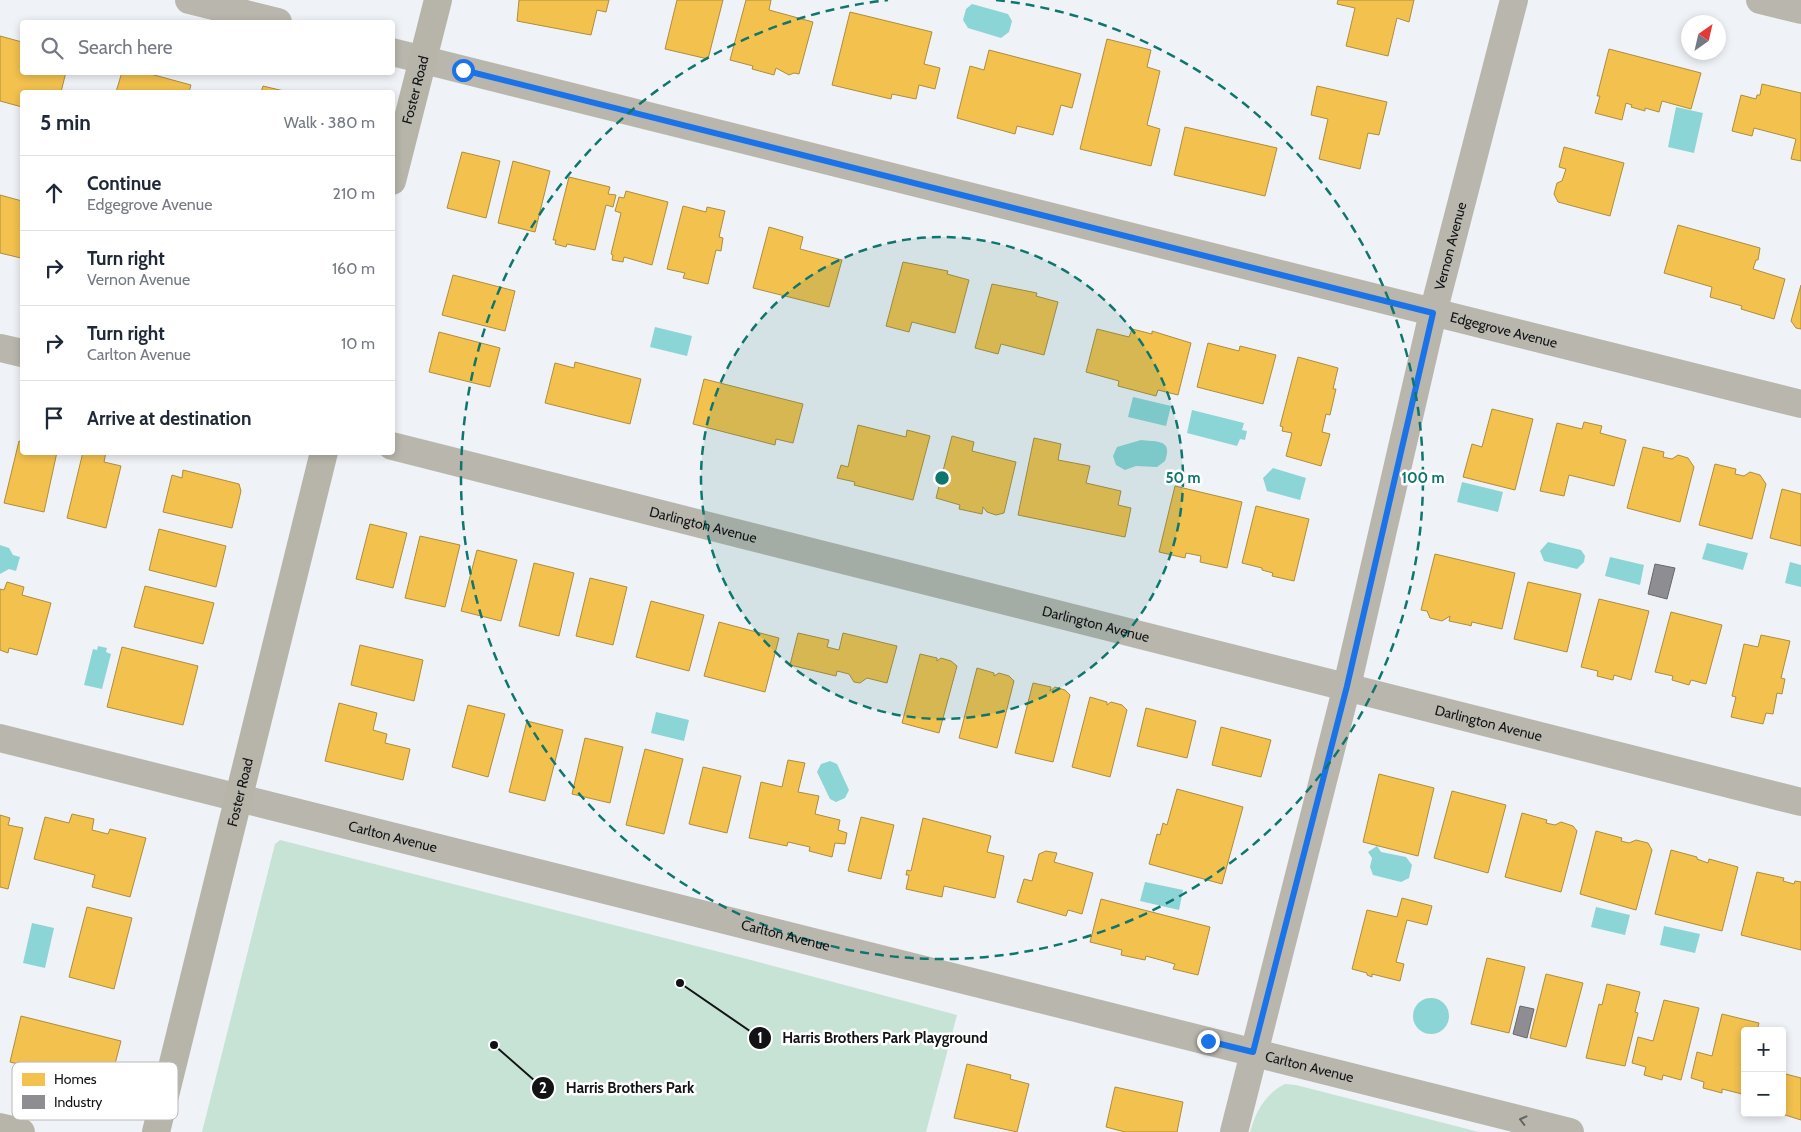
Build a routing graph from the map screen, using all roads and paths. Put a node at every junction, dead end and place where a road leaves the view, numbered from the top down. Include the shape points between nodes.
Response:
1 (189, 0) edge
2 (438, 0) edge
3 (1514, 0) edge
4 (1760, 0) edge
5 (1801, 10) edge
6 (270, 20) edge
7 (395, 53) edge
8 (423, 59) junction
9 (395, 169) edge
10 (1433, 313) junction
11 (0, 348) edge
12 (20, 353) edge
13 (1801, 404) edge
14 (395, 447) edge
15 (323, 455) edge
16 (1347, 686) junction
17 (0, 738) edge
18 (240, 798) junction
19 (1801, 802) edge
20 (1253, 1052) junction
21 (174, 1062) edge
22 (0, 1127) edge
23 (21, 1132) edge
24 (1234, 1132) edge
25 (1570, 1132) edge

1 - 6 street
2 - 8 street, Foster Road
3 - 10 street, Vernon Avenue
4 - 5 street
7 - 8 street, Edgegrove Avenue
8 - 9 street, Foster Road
8 - 10 street, Edgegrove Avenue
10 - 13 street, Edgegrove Avenue
10 - 16 street, Vernon Avenue
11 - 12 street
14 - 16 street, Darlington Avenue
15 - 18 street, Foster Road
16 - 19 street, Darlington Avenue
16 - 20 street, Vernon Avenue
17 - 18 street, Carlton Avenue
18 - 20 street, Carlton Avenue
18 - 21 street, Foster Road
20 - 24 street, Vernon Avenue
25 -> 20 street, Carlton Avenue
22 - 23 street

